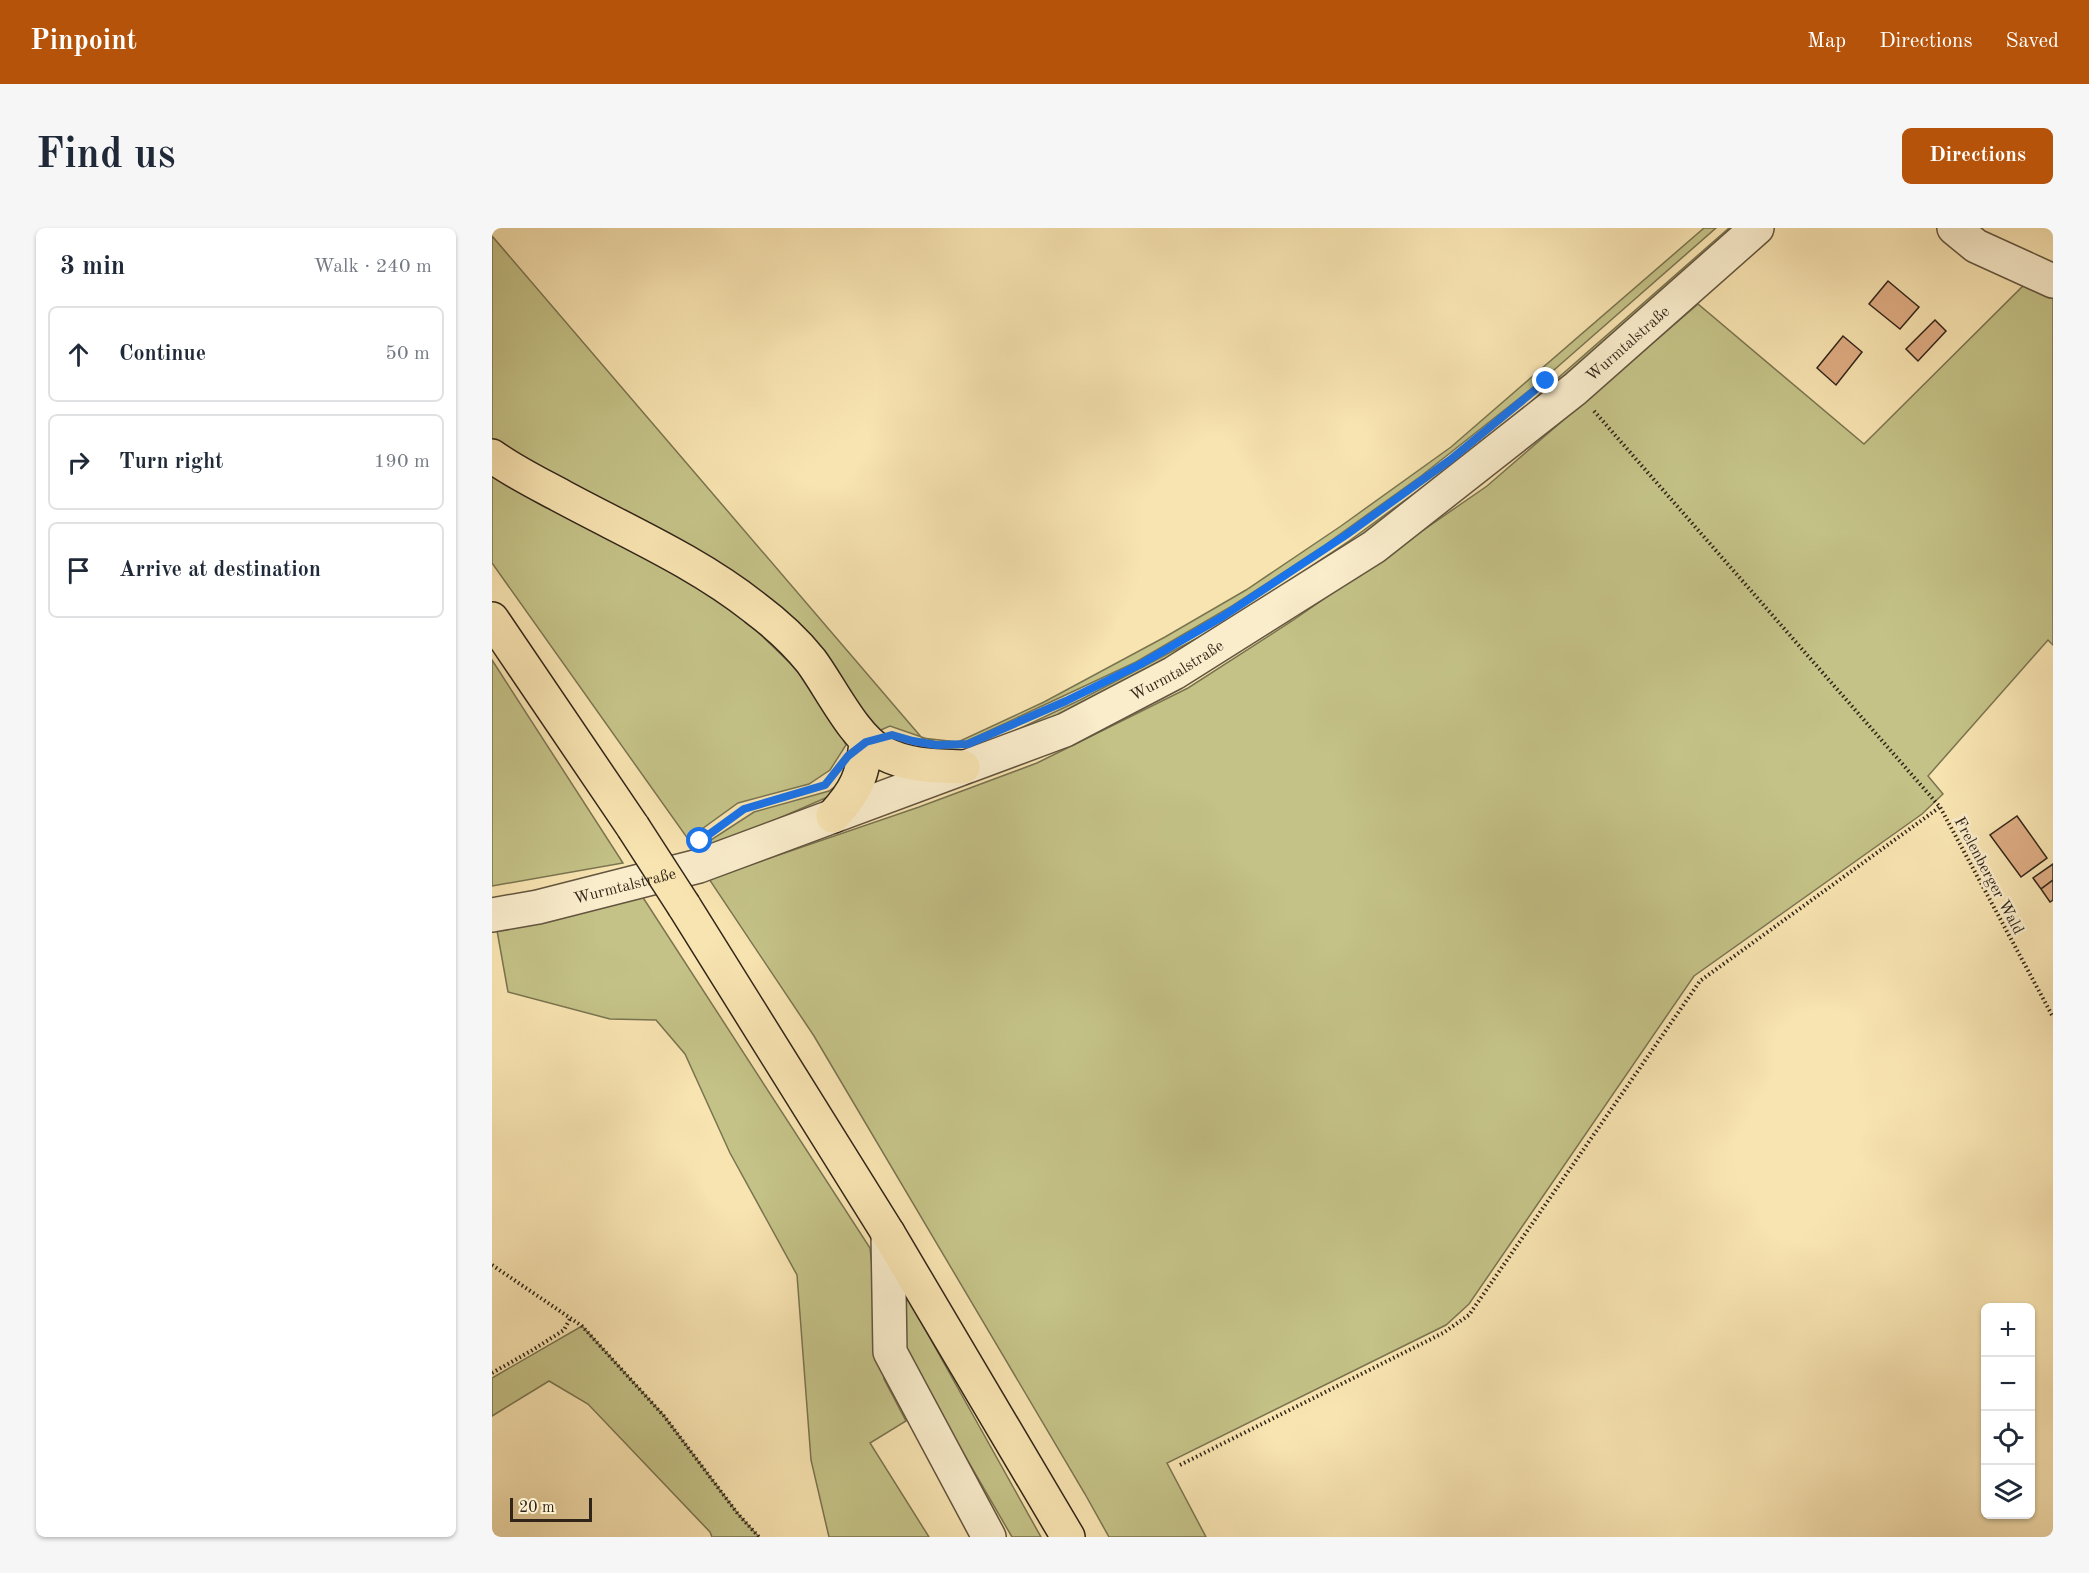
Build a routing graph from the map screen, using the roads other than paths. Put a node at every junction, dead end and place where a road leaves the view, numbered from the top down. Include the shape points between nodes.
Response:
1 (1757, 228) edge
2 (1954, 228) edge
3 (2053, 281) edge
4 (492, 456) edge
5 (492, 619) edge
6 (866, 742) junction
7 (963, 767) junction
8 (833, 816) junction
9 (492, 915) edge
10 (888, 1233) junction
11 (988, 1537) edge
12 (1068, 1537) edge

1 - 7 street, Wurmtalstraße via 1575,390 1374,548 1174,673 1065,730
2 - 3 street via 1976,246
4 - 6 highway via 673,554 756,608 810,660
5 - 10 highway, bridge via 684,906
6 - 7 highway via 898,760
6 - 8 highway via 862,771 853,794
7 - 8 street, Wurmtalstraße
8 - 9 street, Wurmtalstraße via 699,866
10 - 11 street via 890,1352
10 - 12 highway

